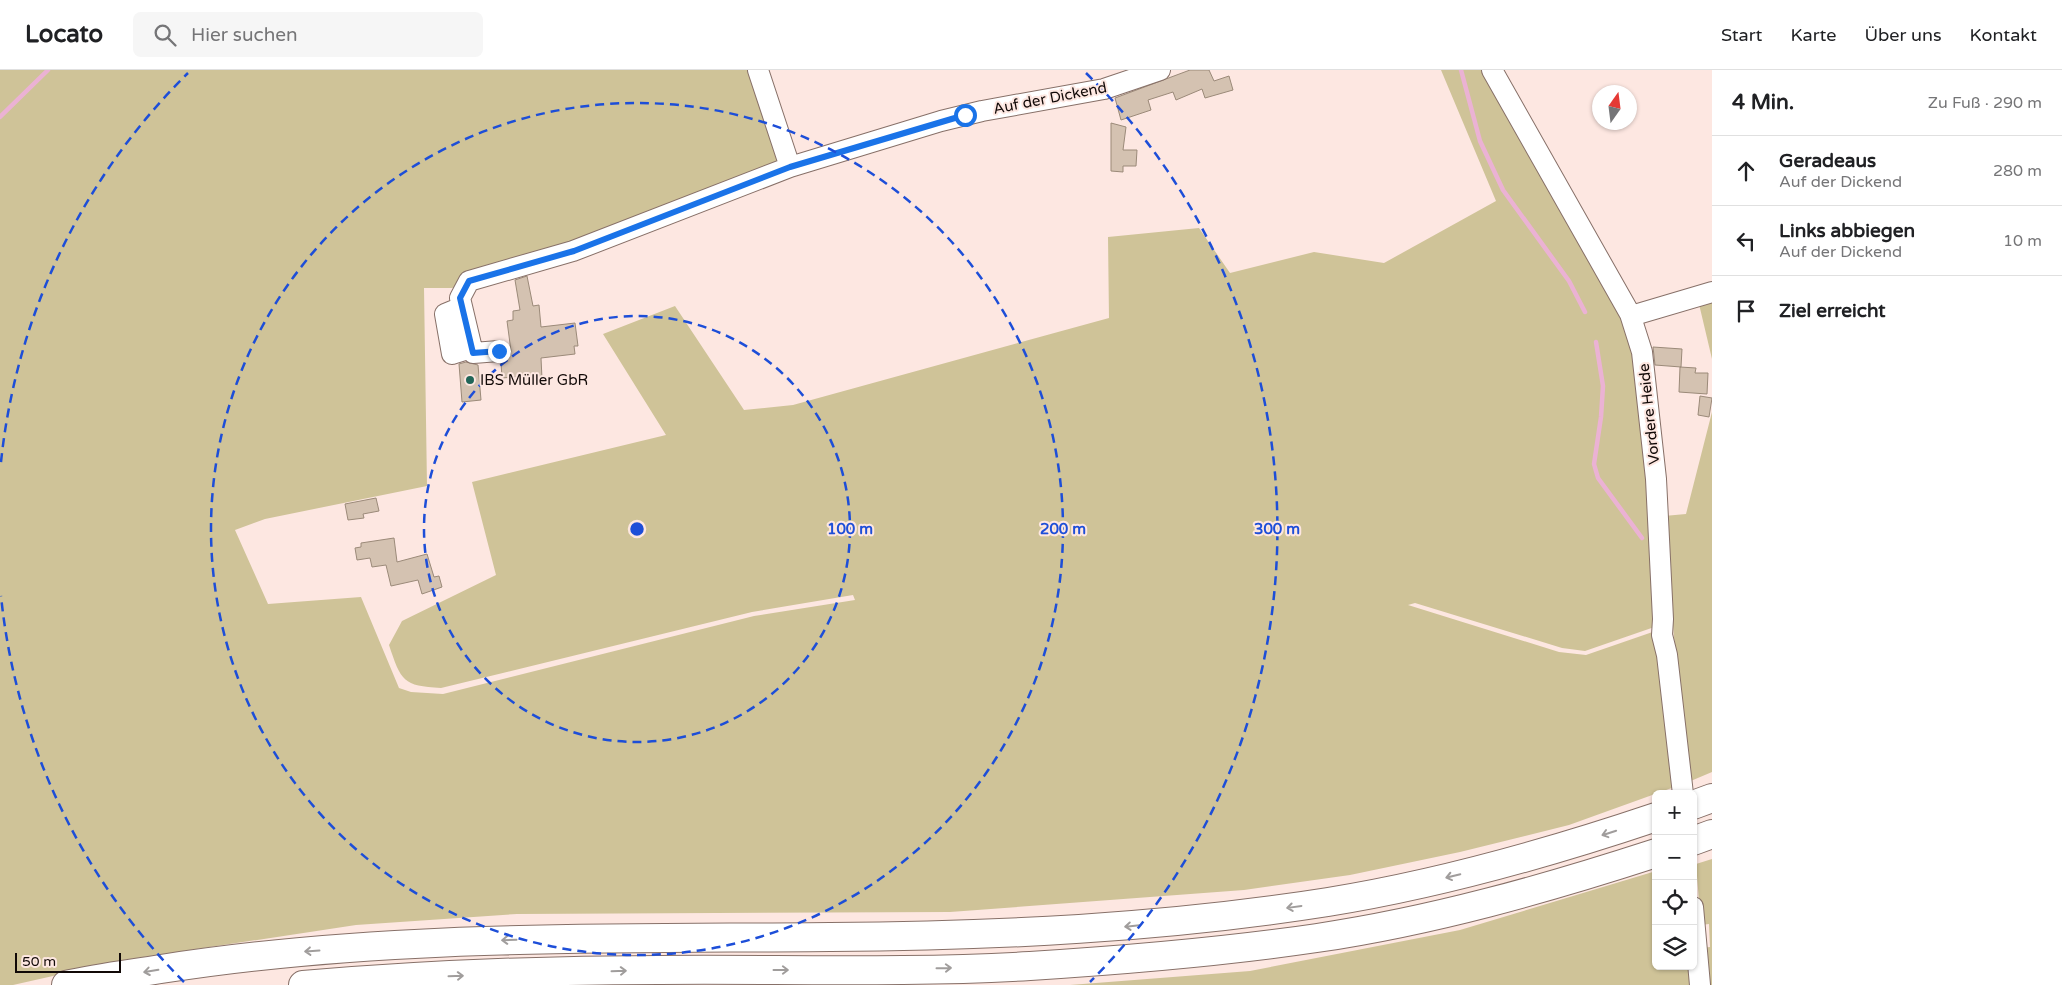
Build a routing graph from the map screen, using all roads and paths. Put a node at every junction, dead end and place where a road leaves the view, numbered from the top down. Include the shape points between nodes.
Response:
1 (758, 70) edge
2 (1160, 70) edge
3 (1492, 70) edge
4 (790, 167) junction
5 (1712, 292) edge
6 (1631, 316) junction
7 (499, 351) dead end
8 (1698, 800) edge
9 (1652, 818) edge
10 (1652, 854) edge
11 (1695, 925) edge
12 (878, 969) junction
13 (405, 981) edge
14 (66, 985) edge
15 (303, 985) edge
16 (836, 985) edge
17 (1700, 985) edge

1 - 4 street
2 - 4 street, Auf der Dickend via 1104,89 941,121
3 - 6 street, Vordere Heide
4 - 7 street, Auf der Dickend via 574,251 469,281 460,298 473,353
5 - 6 street
6 - 8 street, Vordere Heide via 1642,352 1656,479 1662,636 1680,762
9 -> 14 highway via 1491,868 1416,885 1330,902 1138,925 1040,932 834,937 435,942 287,952
12 -> 10 highway via 1026,966 1126,959 1320,937 1494,901
11 - 17 street
13 -> 12 highway via 656,970
12 - 16 street
13 - 15 highway

